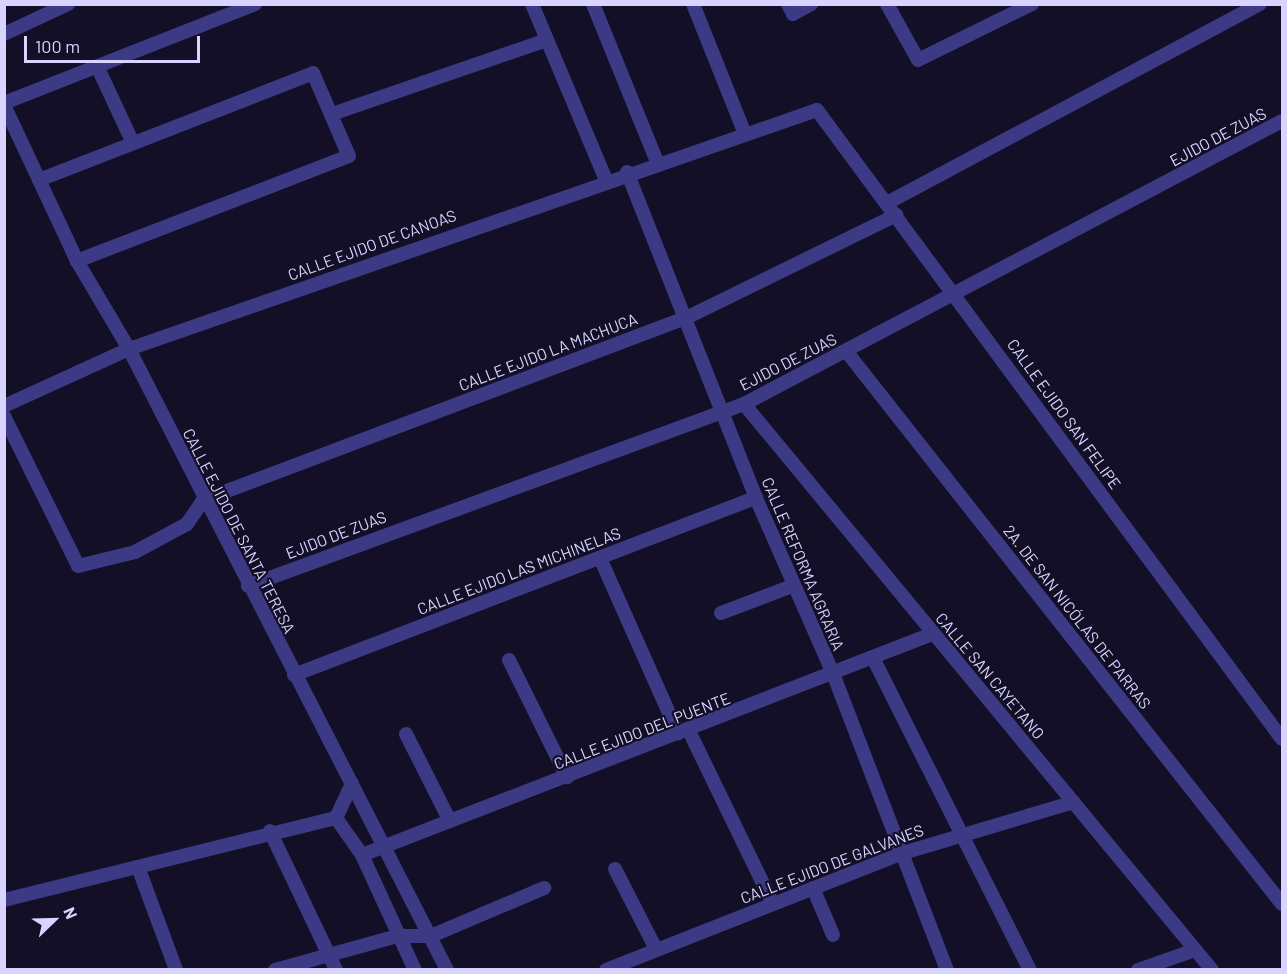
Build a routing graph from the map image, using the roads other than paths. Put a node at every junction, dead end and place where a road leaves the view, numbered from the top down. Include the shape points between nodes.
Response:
1 (68, 4) edge
2 (255, 4) edge
3 (532, 4) edge
4 (593, 4) edge
5 (693, 4) edge
6 (811, 4) edge
7 (887, 4) edge
8 (1032, 4) edge
9 (1260, 4) edge
10 (791, 9) edge
11 (4, 34) edge
12 (547, 40) junction
13 (98, 68) junction
14 (4, 104) edge
15 (817, 110) joint
16 (332, 114) junction
17 (1282, 121) edge
18 (745, 134) junction
19 (133, 143) junction
20 (657, 162) junction
21 (627, 172) junction
22 (39, 180) junction
23 (606, 180) junction
24 (887, 203) junction
25 (896, 215) junction
26 (77, 261) junction
27 (957, 296) junction
28 (688, 317) junction
29 (129, 349) junction
30 (846, 351) junction
31 (744, 404) junction
32 (4, 406) edge
33 (720, 408) junction
34 (4, 416) edge
35 (756, 498) junction
36 (203, 500) junction
37 (600, 558) junction
38 (248, 586) junction
39 (792, 586) junction
40 (721, 613) dead end
41 (932, 634) junction
42 (873, 658) junction
43 (509, 660) dead end
44 (294, 675) junction
45 (834, 676) junction
46 (684, 732) junction
47 (406, 734) dead end
48 (1282, 739) edge
49 (567, 777) junction
50 (352, 784) junction
51 (1074, 802) junction
52 (336, 818) junction
53 (450, 821) junction
54 (270, 831) junction
55 (962, 833) junction
56 (385, 848) junction
57 (903, 853) junction
58 (362, 855) junction
59 (138, 867) junction
60 (615, 869) dead end
61 (544, 888) dead end
62 (813, 888) junction
63 (4, 900) edge
64 (773, 904) junction
65 (1282, 904) edge
66 (833, 935) dead end
67 (398, 936) junction
68 (431, 936) junction
69 (656, 949) junction
70 (1196, 950) junction
71 (329, 955) junction
72 (176, 969) edge
73 (275, 969) edge
74 (336, 969) edge
75 (415, 969) edge
76 (447, 969) edge
77 (606, 969) edge
78 (947, 969) edge
79 (1030, 969) edge
80 (1138, 969) edge
81 (1212, 969) edge

1 - 11 street
2 - 13 street
3 - 12 street
4 - 20 street
5 - 18 street
6 - 10 street
7 - 8 street via 918,60
9 - 24 street
12 - 16 street
12 - 23 street
13 - 14 street
13 - 19 street
14 - 22 street, CALLE EJIDO DE SANTA TERESA
15 - 18 street, CALLE EJIDO DE CANOAS
15 - 24 street, CALLE EJIDO SAN FELIPE
16 - 19 street via 313,73
16 - 26 street via 349,156
17 - 27 street, EJIDO DE ZUAS
18 - 20 street, CALLE EJIDO DE CANOAS
19 - 22 street
20 - 21 street, CALLE EJIDO DE CANOAS
21 - 23 street, CALLE EJIDO DE CANOAS
21 - 28 street, CALLE REFORMA AGRARIA
22 - 26 street, CALLE EJIDO DE SANTA TERESA
23 - 29 street, CALLE EJIDO DE CANOAS
24 - 25 street, CALLE EJIDO SAN FELIPE
25 - 27 street, CALLE EJIDO SAN FELIPE
25 - 28 street, CALLE EJIDO LA MACHUCA
26 - 29 street, CALLE EJIDO DE SANTA TERESA
27 - 30 street, EJIDO DE ZUAS
27 - 48 street, CALLE EJIDO SAN FELIPE
28 - 33 street, CALLE REFORMA AGRARIA
28 - 36 street, CALLE EJIDO LA MACHUCA
29 - 32 street, CALLE EJIDO DE CANOAS
29 - 36 street, CALLE EJIDO DE SANTA TERESA
30 - 31 street, EJIDO DE ZUAS
30 - 65 street, 2A. DE SAN NICÓLAS DE PARRAS
31 - 33 street, EJIDO DE ZUAS
31 - 41 street, CALLE SAN CAYETANO
33 - 35 street, CALLE REFORMA AGRARIA
33 - 38 street, EJIDO DE ZUAS
34 - 36 street via 78,566 135,552 187,524
35 - 37 street, CALLE EJIDO LAS MICHINELAS
35 - 39 street, CALLE REFORMA AGRARIA
36 - 38 street, CALLE EJIDO DE SANTA TERESA
37 - 44 street, CALLE EJIDO LAS MICHINELAS
37 - 46 street
38 - 44 street, CALLE EJIDO DE SANTA TERESA
39 - 40 street
39 - 45 street, CALLE REFORMA AGRARIA
41 - 42 street, CALLE EJIDO DEL PUENTE
41 - 51 street, CALLE SAN CAYETANO
42 - 45 street, CALLE EJIDO DEL PUENTE
42 - 55 street
43 - 49 street
44 - 50 street, CALLE EJIDO DE SANTA TERESA
45 - 46 street, CALLE EJIDO DEL PUENTE
45 - 57 street, CALLE REFORMA AGRARIA
46 - 49 street, CALLE EJIDO DEL PUENTE
46 - 64 street
47 - 53 street
49 - 53 street, CALLE EJIDO DEL PUENTE
50 - 52 street
50 - 56 street, CALLE EJIDO DE SANTA TERESA
51 - 55 street, CALLE EJIDO DE GALVANES
51 - 70 street, CALLE SAN CAYETANO
52 - 54 street
52 - 58 street
53 - 56 street, CALLE EJIDO DEL PUENTE
54 - 59 street
54 - 71 street
55 - 57 street, CALLE EJIDO DE GALVANES
55 - 79 street
56 - 58 street, CALLE EJIDO DEL PUENTE
56 - 68 street, CALLE EJIDO DE SANTA TERESA
57 - 62 street, CALLE EJIDO DE GALVANES
57 - 78 street, CALLE REFORMA AGRARIA
58 - 67 street
59 - 63 street
59 - 72 street
60 - 69 street
61 - 68 street
62 - 64 street, CALLE EJIDO DE GALVANES
62 - 66 street
64 - 69 street, CALLE EJIDO DE GALVANES
67 - 68 street
67 - 71 street
67 - 75 street
68 - 76 street, CALLE EJIDO DE SANTA TERESA
69 - 77 street, CALLE EJIDO DE GALVANES
70 - 80 street
70 - 81 street, CALLE SAN CAYETANO
71 - 73 street
71 - 74 street

